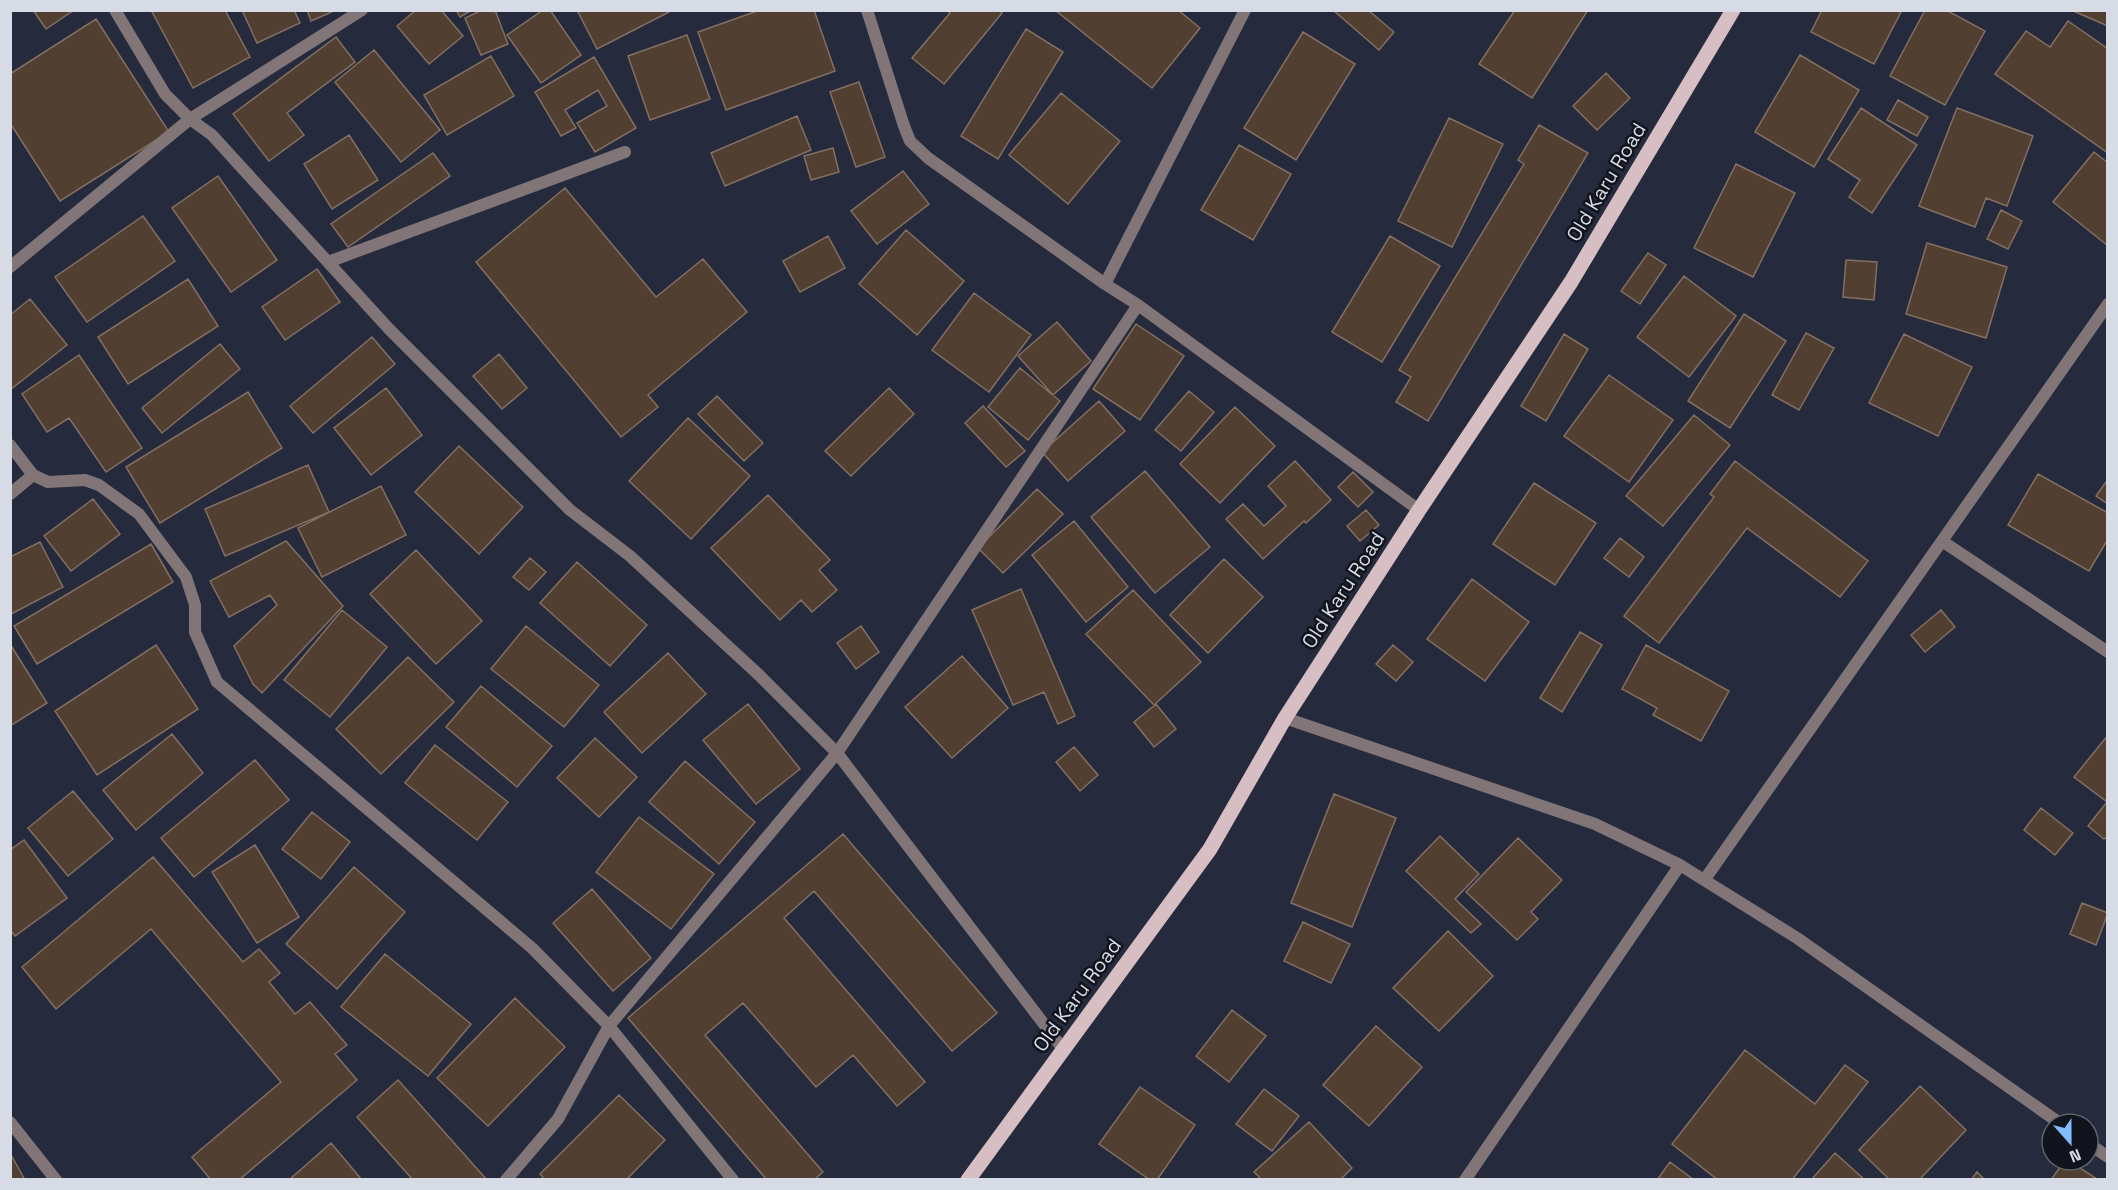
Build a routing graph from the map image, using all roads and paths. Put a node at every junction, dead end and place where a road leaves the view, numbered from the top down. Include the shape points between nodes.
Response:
1 (115, 10) edge
2 (362, 10) edge
3 (867, 10) edge
4 (1245, 10) edge
5 (1733, 10) edge
6 (190, 118) junction
7 (625, 152) dead end
8 (328, 262) junction
9 (10, 267) edge
10 (1105, 284) junction
11 (2108, 304) edge
12 (1138, 305) junction
13 (10, 445) edge
14 (33, 475) junction
15 (10, 494) edge
16 (1419, 510) junction
17 (1942, 541) junction
18 (2108, 652) edge
19 (1285, 718) junction
20 (837, 753) junction
21 (1680, 864) junction
22 (1705, 879) junction
23 (609, 1026) junction
24 (1063, 1049) junction
25 (2044, 1112) edge
26 (10, 1122) edge
27 (56, 1179) edge
28 (506, 1179) edge
29 (733, 1179) edge
30 (968, 1179) edge
31 (1465, 1179) edge

1 - 6 street via 165,94
2 - 6 street
3 - 10 street via 910,141 928,158
4 - 10 street
5 - 16 main road, Old Karu Road via 1571,282
6 - 8 street via 212,135
6 - 9 street
7 - 8 street
8 - 20 street via 388,328 570,510 630,556
10 - 12 street
11 - 17 street
12 - 16 street
12 - 20 street
13 - 14 street
14 - 15 street
14 - 23 street via 48,482 85,480 99,485 140,514 186,578 195,605 195,632 217,682 532,948
16 - 19 main road, Old Karu Road
17 - 18 street
17 - 22 street
19 - 21 street via 1595,824
19 - 24 main road, Old Karu Road via 1210,849
20 - 23 street
20 - 24 street
21 - 22 street
21 - 31 street
22 - 25 street via 1797,938
23 - 28 street via 558,1119
23 - 29 street
24 - 30 main road, Old Karu Road
26 - 27 street

